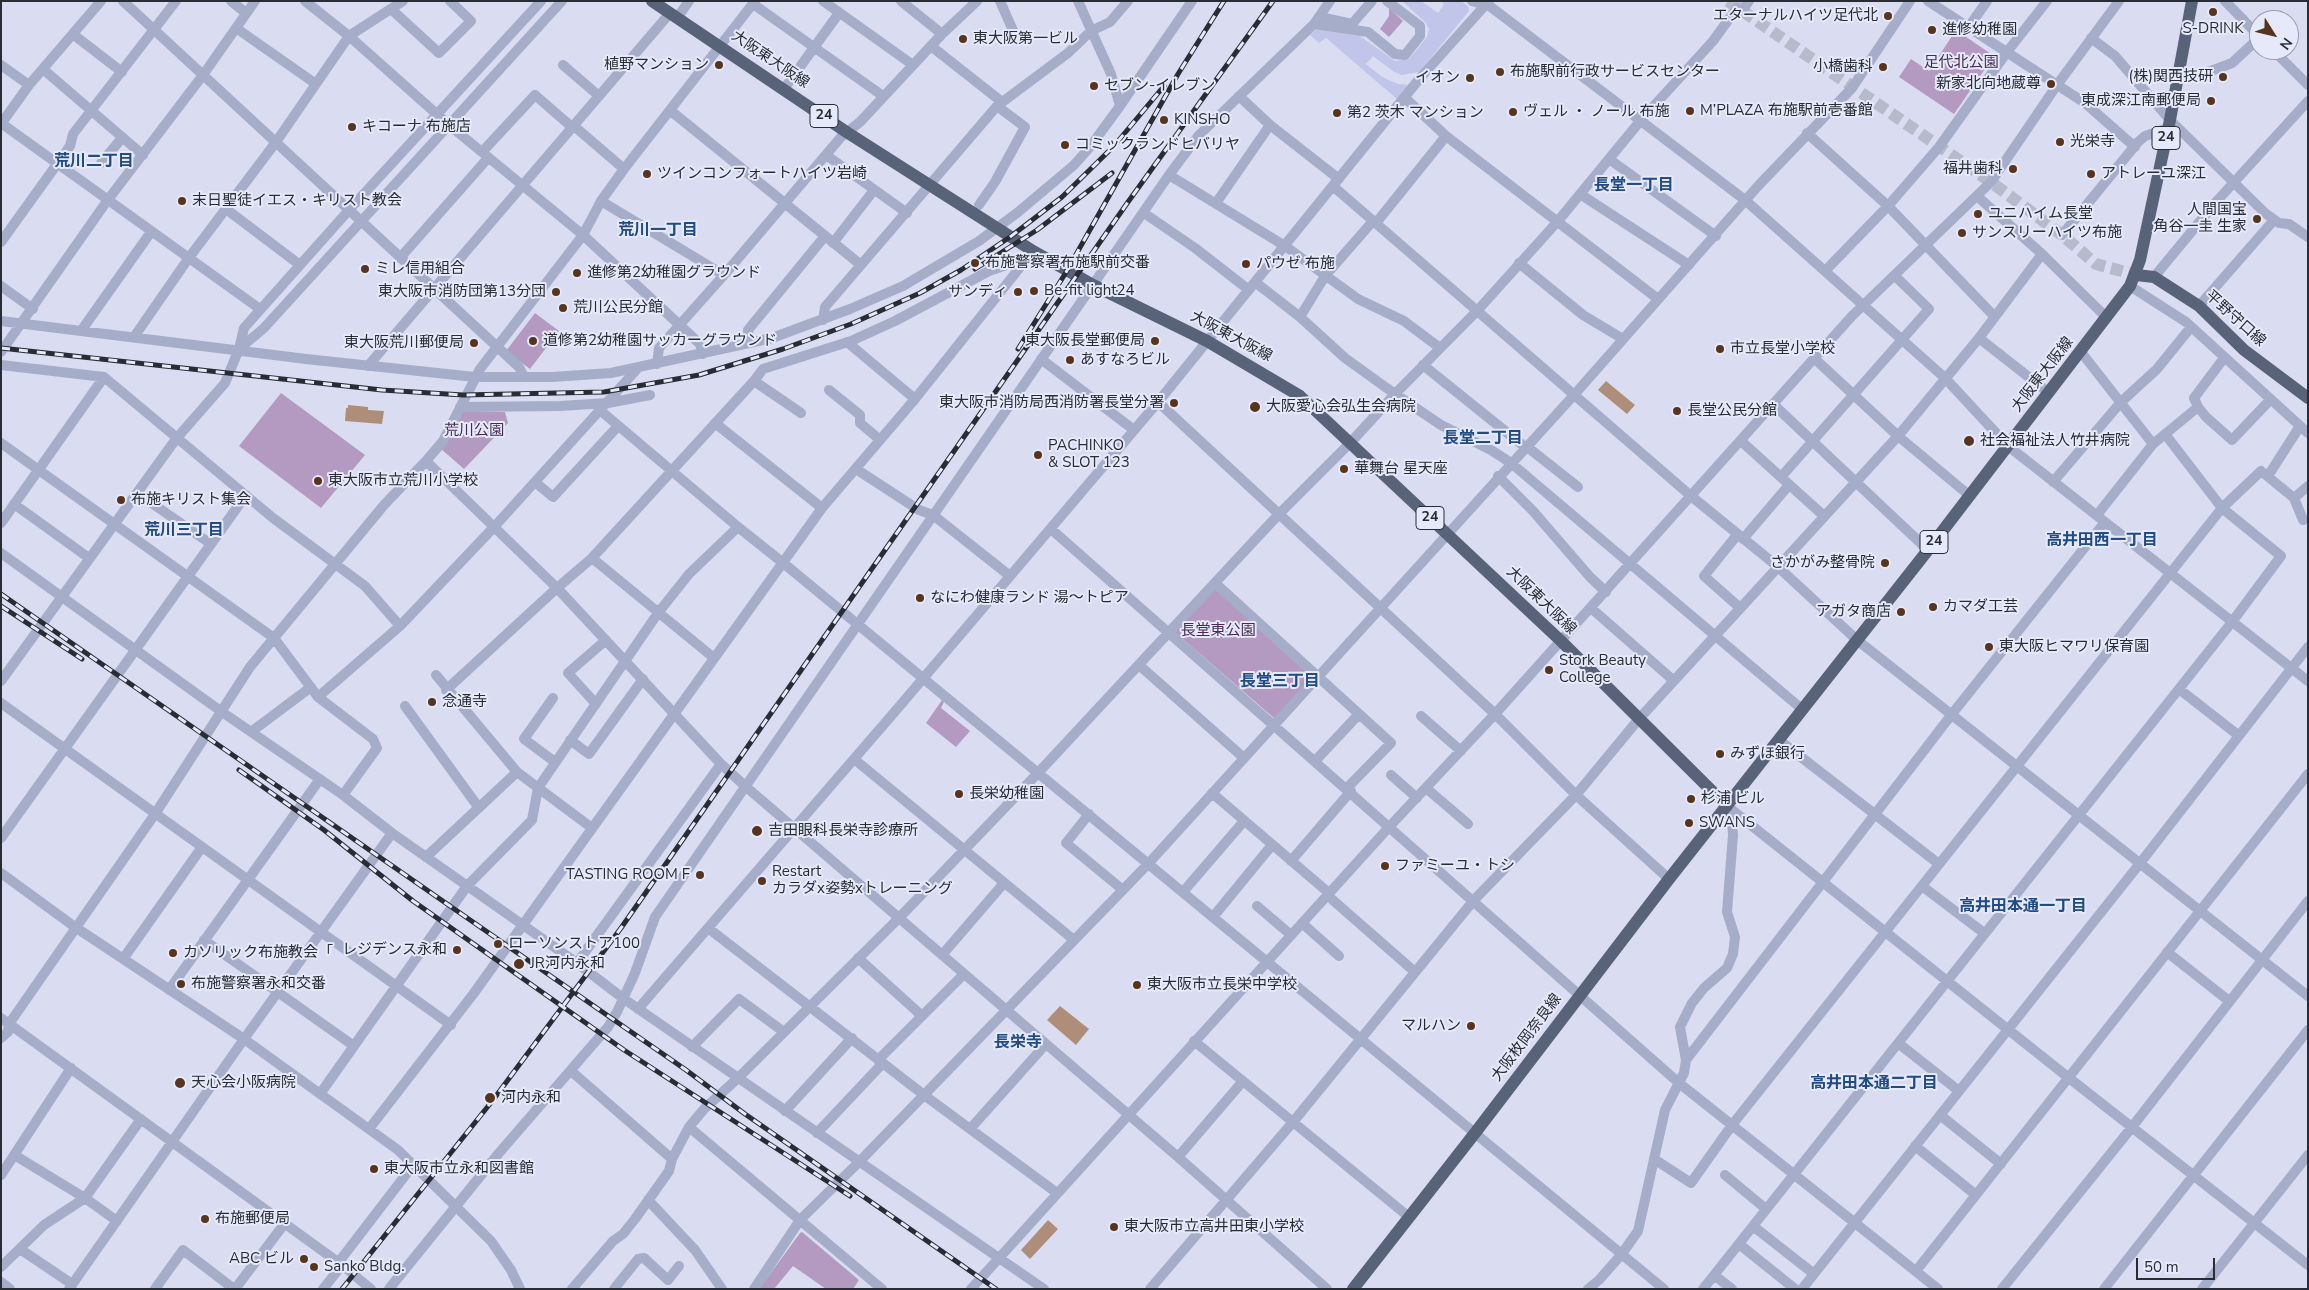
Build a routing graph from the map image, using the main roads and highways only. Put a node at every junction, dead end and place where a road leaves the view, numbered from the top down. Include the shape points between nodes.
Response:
1 (652, 1) edge
2 (2192, 1) edge
3 (2133, 280) junction
4 (2308, 398) edge
5 (1727, 806) junction
6 (1352, 1289) edge

1 - 5 main road, 大阪東大阪線 / 24 via 998,228 1031,254 1207,341 1300,396 1561,641
2 - 3 main road, 大阪東大阪線 / 24 via 2169,124
3 - 4 main road, 平野守口線 via 2154,277 2199,306 2244,350
3 - 5 main road, 大阪東大阪線 / 24 via 1970,496
5 - 6 main road, 大阪枚岡奈良線

